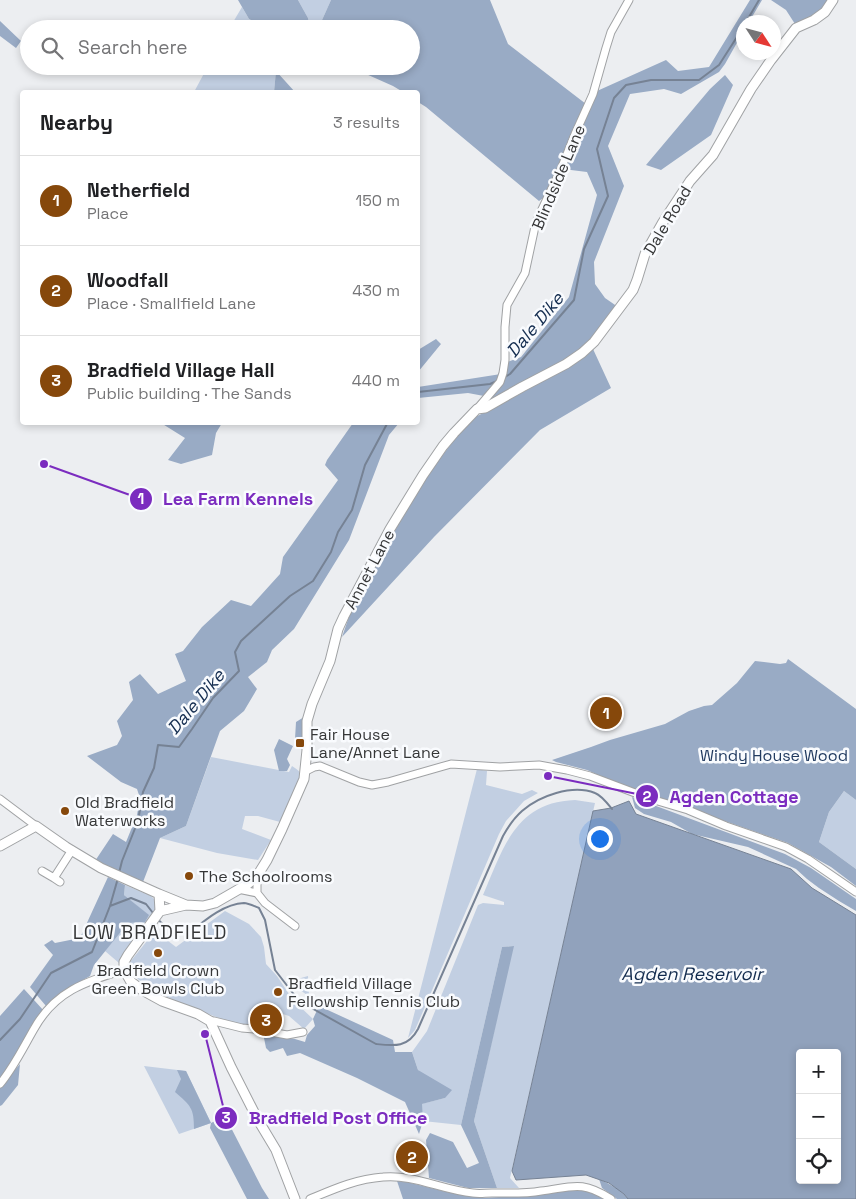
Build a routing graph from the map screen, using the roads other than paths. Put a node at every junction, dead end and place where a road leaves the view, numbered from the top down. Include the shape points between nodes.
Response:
1 (629, 0) edge
2 (833, 0) edge
3 (477, 408) junction
4 (307, 753) junction
5 (320, 766) junction
6 (306, 771) junction
7 (0, 799) edge
8 (36, 826) junction
9 (0, 846) edge
10 (72, 850) junction
11 (42, 871) dead end
12 (257, 876) junction
13 (238, 889) junction
14 (856, 892) edge
15 (257, 893) junction
16 (159, 894) junction
17 (186, 905) junction
18 (160, 912) junction
19 (295, 926) dead end
20 (124, 970) junction
21 (210, 1021) junction
22 (303, 1032) dead end
23 (0, 1084) edge
24 (294, 1199) edge
25 (310, 1199) edge
26 (610, 1199) edge

1 - 3 street, Blindside Lane via 611,32 593,94 536,222 526,273 507,304 503,374
2 - 3 street, Dale Road via 825,12 796,28 771,60 713,155 690,181 663,222 645,254 633,290 594,342 566,364 485,408
3 - 4 street, Annet Lane via 423,475 344,616 307,721
4 - 5 street
4 - 6 street, Annet Lane
5 - 6 street
5 - 14 street via 372,784 452,764 539,765 567,770 786,847
6 - 12 street, Annet Lane via 282,829
7 - 8 street
8 - 9 street
8 - 10 street
10 - 11 street via 57,880
10 - 16 street via 101,868
12 - 13 street
12 - 15 street
13 - 15 street
13 - 17 street via 203,906
15 - 19 street via 265,904
16 - 17 street
16 - 18 street
17 - 18 street
18 - 20 street via 128,955
20 - 21 street via 131,982 142,990
20 - 23 street via 98,977 59,998 35,1027
21 - 22 street via 287,1035
21 - 24 street via 276,1150
25 - 26 street via 360,1180 384,1176 472,1193 541,1192 584,1186

